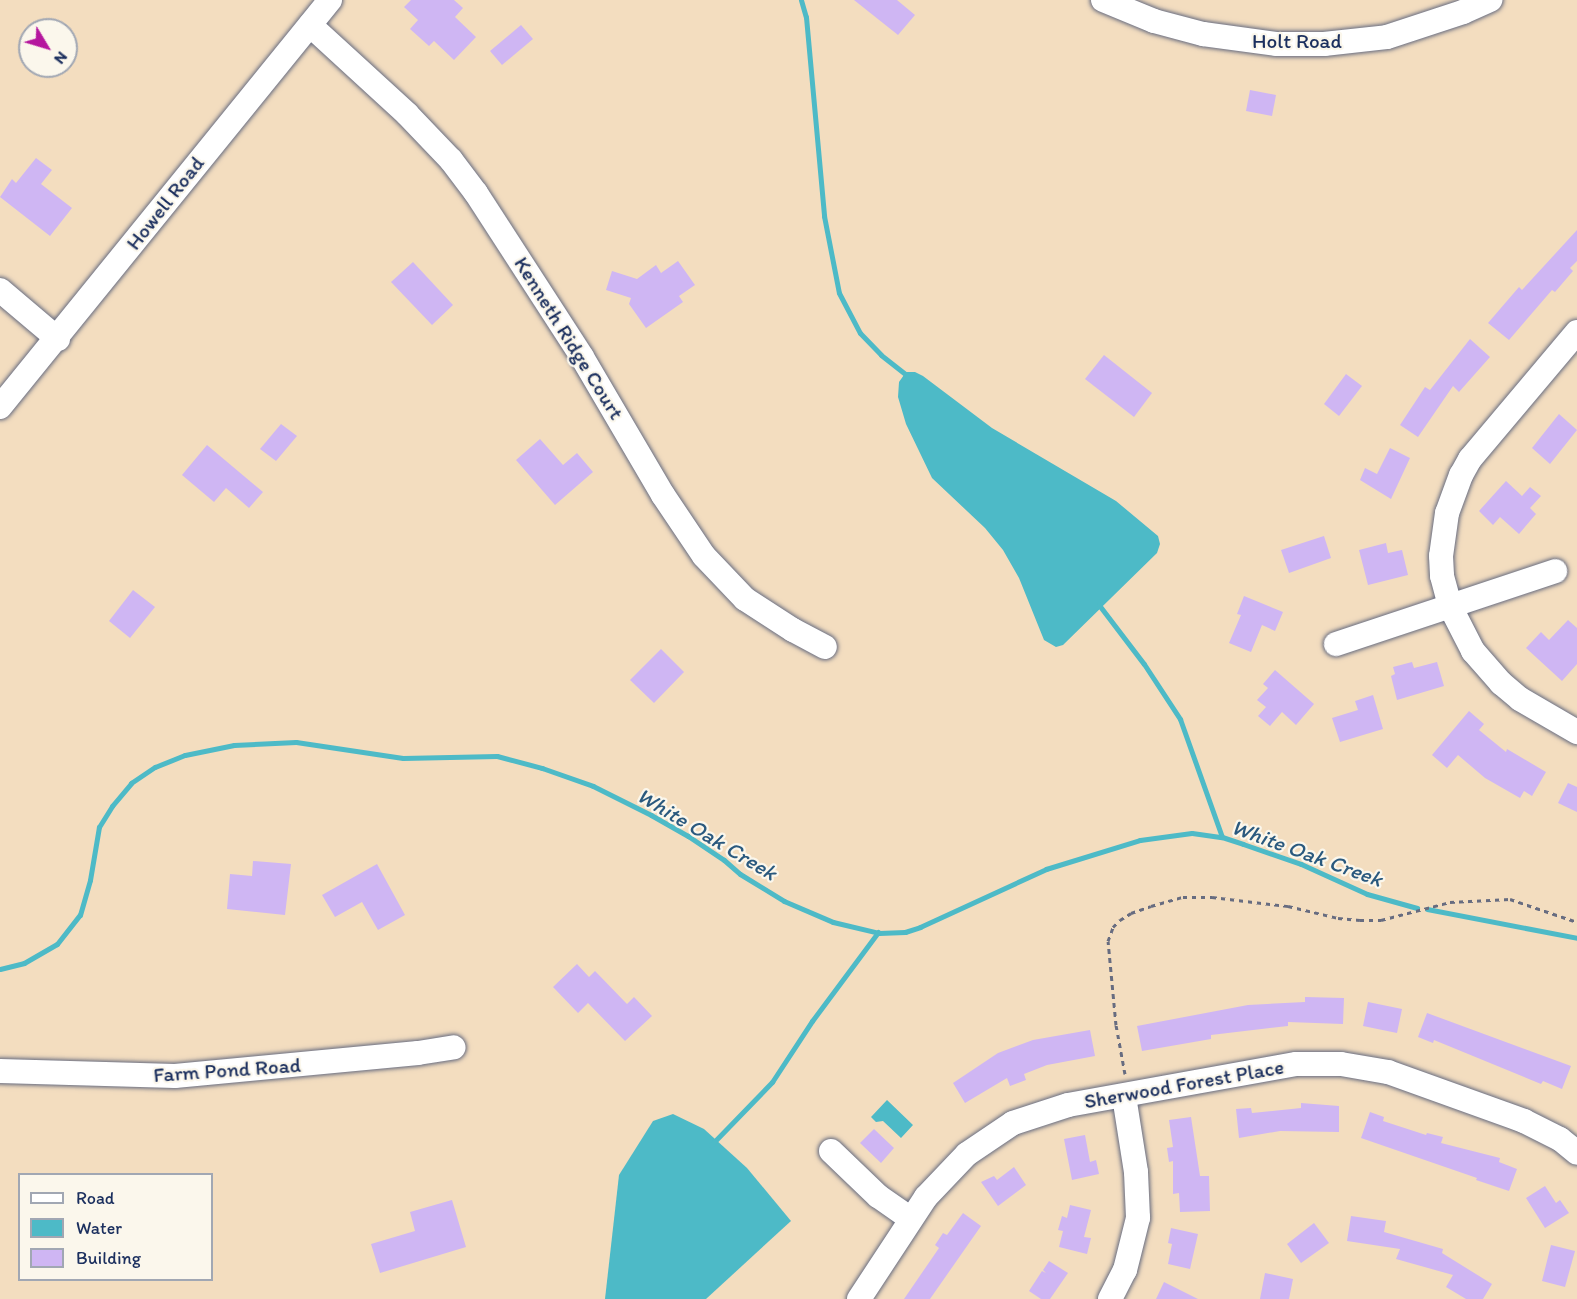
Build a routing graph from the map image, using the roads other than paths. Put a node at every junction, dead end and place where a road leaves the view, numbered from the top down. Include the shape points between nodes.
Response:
1 (330, 0) edge
2 (1103, 0) edge
3 (1490, 0) edge
4 (310, 25) junction
5 (0, 290) edge
6 (1577, 332) edge
7 (58, 339) junction
8 (0, 407) edge
9 (1555, 571) dead end
10 (1450, 606) junction
11 (1336, 644) dead end
12 (825, 647) dead end
13 (1577, 732) edge
14 (454, 1047) dead end
15 (0, 1071) edge
16 (1124, 1095) junction
17 (831, 1151) dead end
18 (1577, 1153) edge
19 (911, 1219) junction
20 (859, 1299) edge
21 (1110, 1299) edge

1 - 4 street, Howell Road
2 - 3 street, Holt Road via 1154,21 1203,34 1277,44 1387,37
4 - 7 street, Howell Road
4 - 12 street, Kenneth Ridge Court via 407,114 476,193 704,556 745,599
5 - 7 street
6 - 10 street via 1485,438 1461,475 1442,534 1443,576
7 - 8 street, Howell Road
9 - 10 street
10 - 11 street
10 - 13 street via 1473,651 1501,683
14 - 15 street, Farm Pond Road via 175,1076
16 - 18 street, Sherwood Forest Place via 1296,1064 1363,1067 1524,1121 1560,1139
16 - 19 street, Sherwood Forest Place via 1068,1105 1013,1124 967,1154 943,1176
16 - 21 street via 1136,1172 1138,1218 1125,1270
17 - 19 street via 878,1196
19 - 20 street, Sherwood Forest Place

